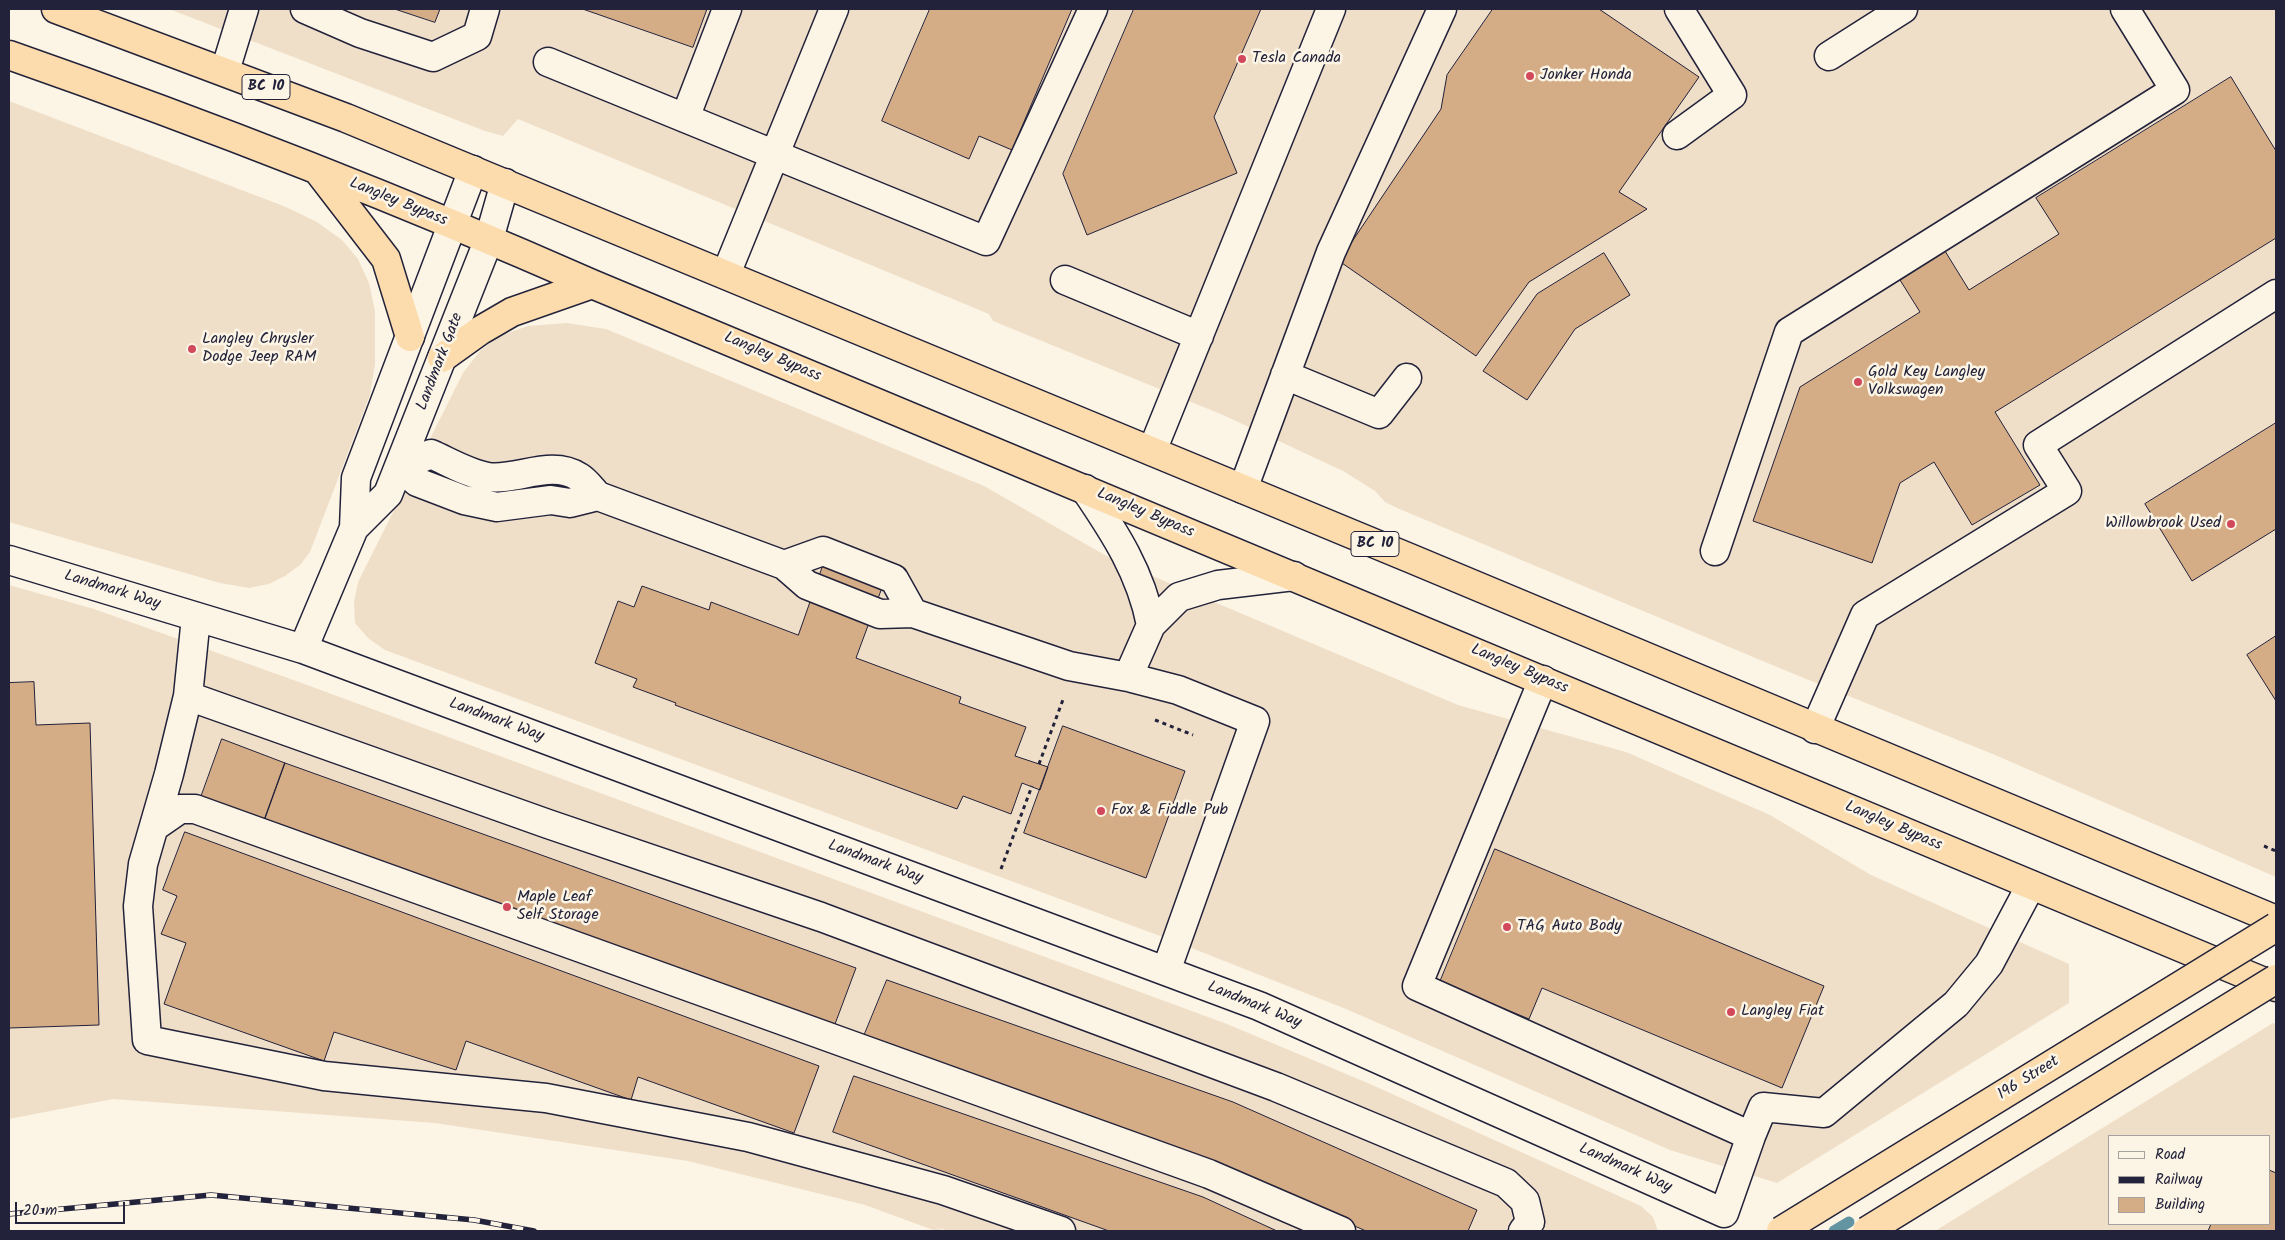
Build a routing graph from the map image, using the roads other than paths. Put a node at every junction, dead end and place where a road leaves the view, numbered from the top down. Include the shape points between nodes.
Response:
1 (56, 9) edge
2 (244, 9) edge
3 (305, 9) edge
4 (485, 9) edge
5 (727, 9) edge
6 (834, 9) edge
7 (1093, 9) edge
8 (1331, 9) edge
9 (1442, 9) edge
10 (1679, 9) edge
11 (1903, 9) edge
12 (2125, 9) edge
13 (9, 55) edge
14 (1829, 56) dead end
15 (548, 62) dead end
16 (225, 71) junction
17 (685, 118) junction
18 (1677, 135) dead end
19 (775, 155) junction
20 (473, 170) junction
21 (318, 171) junction
22 (506, 184) junction
23 (452, 224) junction
24 (489, 239) junction
25 (726, 274) junction
26 (1065, 280) dead end
27 (592, 284) junction
28 (2276, 294) edge
29 (1199, 336) junction
30 (410, 337) junction
31 (442, 358) junction
32 (1285, 375) junction
33 (1407, 378) dead end
34 (1152, 451) junction
35 (400, 467) junction
36 (1085, 489) junction
37 (1244, 489) junction
38 (354, 528) junction
39 (1715, 552) dead end
40 (9, 560) edge
41 (784, 565) junction
42 (1294, 576) junction
43 (913, 613) junction
44 (196, 617) junction
45 (1151, 625) junction
46 (303, 649) junction
47 (1128, 677) junction
48 (1543, 680) junction
49 (188, 696) junction
50 (1815, 729) junction
51 (154, 827) junction
52 (2031, 885) junction
53 (2276, 920) edge
54 (2276, 927) edge
55 (1166, 971) junction
56 (2276, 979) edge
57 (2276, 988) edge
58 (1751, 1136) junction
59 (1061, 1231) edge
60 (1341, 1231) edge
61 (1523, 1231) edge
62 (1781, 1231) edge
63 (1867, 1231) edge

1 - 16 main road, BC 10
2 - 16 street
3 - 4 street via 433,57 477,36
5 - 17 street
6 - 19 street
7 - 19 street via 986,241
8 - 29 street
9 - 32 street via 1331,252
10 - 18 street via 1732,95
11 - 14 street
12 - 39 street via 2175,90 1789,332
13 - 21 main road, Langley Bypass
15 - 17 street
16 - 20 main road, BC 10
17 - 19 street
19 - 25 street
20 - 22 main road, BC 10
20 - 23 street, Landmark Gate
21 - 23 main road, Langley Bypass
21 - 30 main road via 386,259
22 - 24 street, Landmark Gate
22 - 25 main road, BC 10
23 - 24 main road, Langley Bypass
23 - 30 street, Landmark Gate
24 - 27 main road, Langley Bypass
24 - 31 street, Landmark Gate
25 - 34 main road, BC 10
26 - 29 street
27 - 31 main road via 512,312
27 - 36 main road, Langley Bypass
28 - 50 street via 2038,445 2067,491 1865,615
29 - 34 street
30 - 38 street, Landmark Gate via 356,478
31 - 35 street, Landmark Gate
32 - 33 street via 1379,414
32 - 37 street
34 - 37 main road, BC 10
35 - 38 street, Landmark Gate via 388,494
35 - 41 street via 431,454 488,477 560,471 579,476 598,496
36 - 42 main road, Langley Bypass
36 - 45 street via 1110,526 1137,577
37 - 50 main road, BC 10
38 - 46 street, Landmark Gate
40 - 44 street, Landmark Way
41 - 43 street via 807,585 880,614
41 - 43 street via 823,551 894,579
42 - 45 street via 1218,585 1179,597
42 - 48 main road, Langley Bypass
43 - 47 street via 1069,666
44 - 46 street, Landmark Way
44 - 49 street
45 - 47 street
46 - 55 street, Landmark Way
47 - 55 street via 1178,690 1255,721
48 - 52 main road, Langley Bypass
48 - 58 street via 1417,986
49 - 51 street
49 - 61 street via 821,917 1276,1087 1506,1183 1525,1201 1530,1222
50 - 53 main road, BC 10
51 - 59 street via 143,864 138,906 147,1040 324,1076 546,1098 748,1137 943,1190
51 - 60 street via 180,810 195,810 1209,1174
52 - 57 main road, Langley Bypass
52 - 58 street via 1989,964 1956,1004 1824,1113 1763,1107
54 - 62 main road, 196 Street, bridge
55 - 58 street, Landmark Way via 1258,1006 1724,1213
56 - 63 main road, bridge

